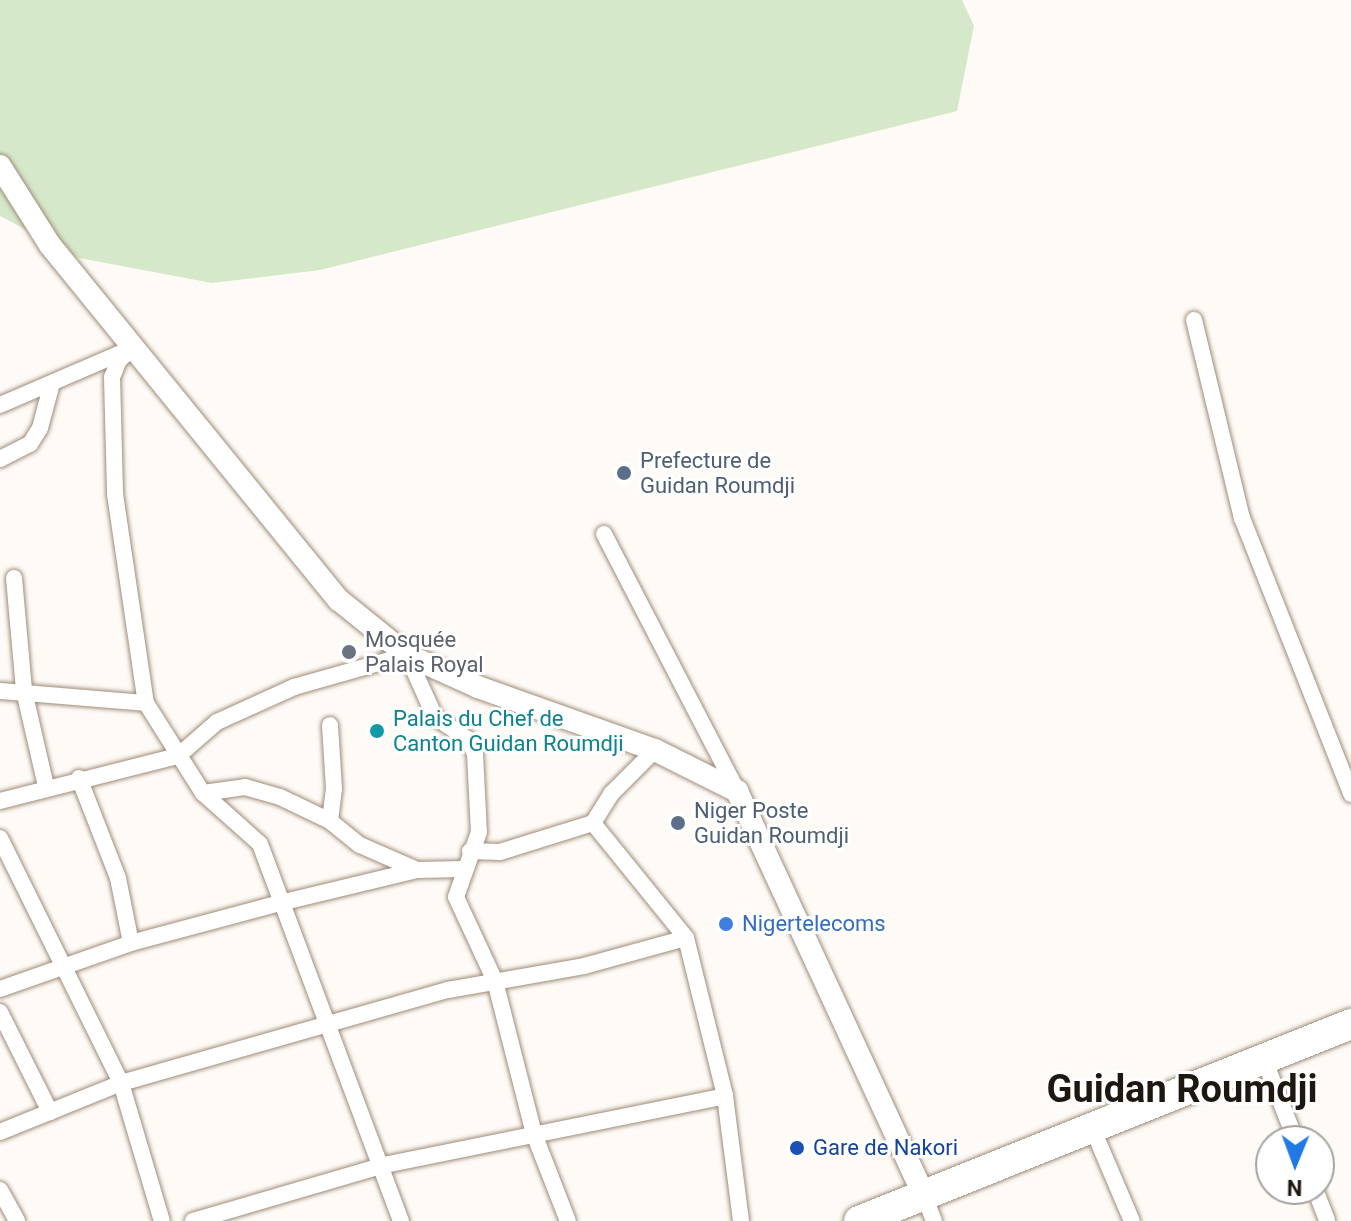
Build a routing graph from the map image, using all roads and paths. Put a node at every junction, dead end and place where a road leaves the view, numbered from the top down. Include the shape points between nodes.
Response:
1 (0, 166) edge
2 (1194, 320) dead end
3 (134, 347) junction
4 (51, 387) junction
5 (0, 405) edge
6 (0, 459) edge
7 (604, 534) dead end
8 (14, 578) dead end
9 (407, 655) junction
10 (0, 691) edge
11 (24, 691) junction
12 (146, 703) junction
13 (330, 725) dead end
14 (655, 750) junction
15 (178, 756) junction
16 (79, 778) junction
17 (46, 786) junction
18 (737, 791) junction
19 (203, 793) junction
20 (1351, 794) edge
21 (0, 801) edge
22 (330, 821) junction
23 (593, 823) junction
24 (0, 838) edge
25 (470, 851) junction
26 (464, 869) junction
27 (417, 870) junction
28 (280, 903) junction
29 (686, 938) junction
30 (131, 943) junction
31 (66, 964) junction
32 (495, 981) junction
33 (0, 989) edge
34 (0, 1012) edge
35 (1351, 1024) edge
36 (326, 1025) junction
37 (1264, 1059) junction
38 (121, 1083) junction
39 (725, 1096) junction
40 (50, 1112) junction
41 (1091, 1125) junction
42 (1290, 1125) edge
43 (0, 1132) edge
44 (534, 1134) junction
45 (384, 1165) junction
46 (0, 1190) edge
47 (929, 1208) edge
48 (17, 1221) edge
49 (162, 1221) edge
50 (193, 1221) edge
51 (401, 1221) edge
52 (568, 1221) edge
53 (741, 1221) edge
54 (859, 1221) edge
55 (1132, 1221) edge

1 - 3 street via 50,245
2 - 20 street via 1242,518
3 - 4 street
3 - 9 street via 339,600
3 - 12 street via 119,360 112,377 115,494
4 - 5 street
4 - 6 street via 30,444
7 - 18 street
8 - 11 street
9 - 14 street via 478,687
9 - 15 street via 294,687 217,722
9 - 25 street via 435,717 469,740 475,754 479,832
10 - 11 street
11 - 12 street
11 - 17 street
12 - 15 street
13 - 22 street
14 - 18 street
14 - 23 street via 611,794
15 - 16 street
15 - 19 street
16 - 17 street
16 - 30 street via 118,878
17 - 21 street
18 - 47 street
19 - 22 street via 245,787
19 - 28 street via 260,844
22 - 27 street via 360,845
23 - 25 street via 500,852
23 - 29 street
24 - 31 street
25 - 26 street
26 - 27 street
26 - 32 street via 456,897
27 - 28 street
28 - 30 street
28 - 36 street
29 - 32 street via 584,966
29 - 39 street
30 - 31 street
31 - 33 street
31 - 38 street
32 - 36 street
32 - 44 street
34 - 40 street
35 - 37 highway
36 - 38 street
36 - 45 street
37 - 41 highway
37 - 42 street
38 - 40 street
38 - 49 street
39 - 44 street
39 - 53 street
40 - 43 street
41 - 47 highway
41 - 55 street
44 - 45 street
44 - 52 street
45 - 50 street
45 - 51 street
46 - 48 street
47 - 54 highway

